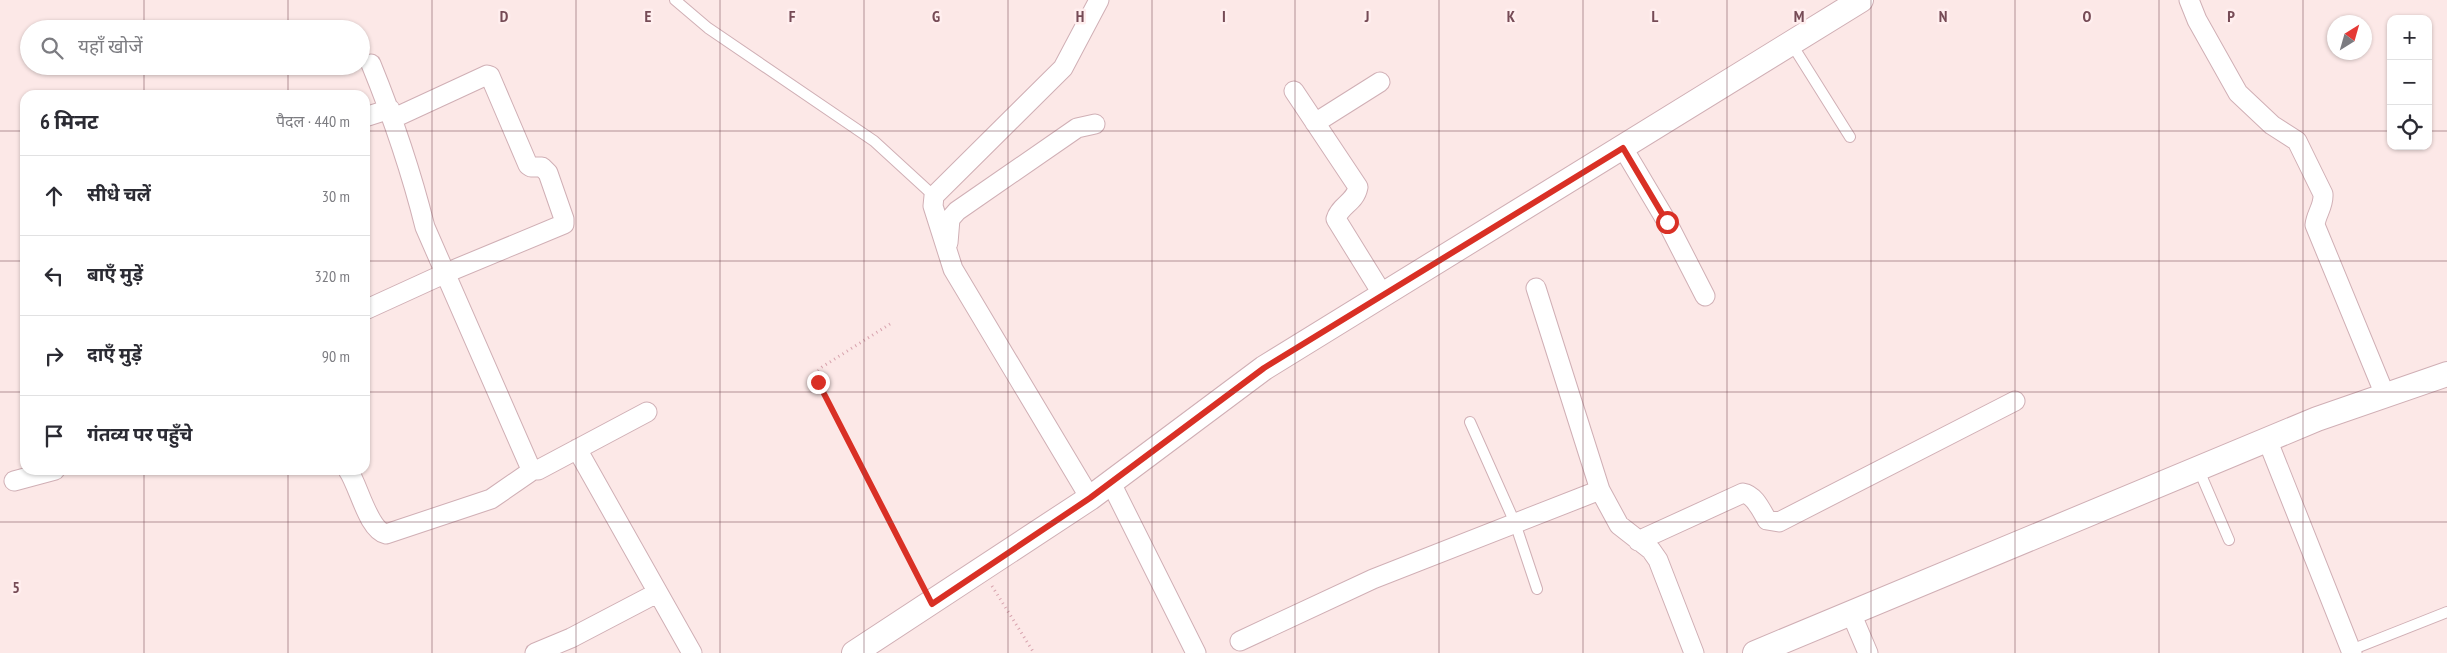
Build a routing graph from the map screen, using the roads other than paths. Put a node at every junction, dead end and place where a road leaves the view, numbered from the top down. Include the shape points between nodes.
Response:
1 (675, 0) edge
2 (1099, 0) edge
3 (1861, 0) edge
4 (2189, 0) edge
5 (1791, 43) junction
6 (371, 64) dead end
7 (1380, 82) dead end
8 (1294, 90) dead end
9 (392, 113) junction
10 (370, 115) edge
11 (1315, 123) junction
12 (1095, 124) dead end
13 (1850, 137) dead end
14 (1623, 148) junction
15 (934, 196) junction
16 (948, 252) junction
17 (446, 272) junction
18 (1536, 288) dead end
19 (1383, 295) junction
20 (1705, 296) dead end
21 (370, 308) edge
22 (2447, 374) edge
23 (2385, 395) junction
24 (2015, 401) dead end
25 (647, 412) dead end
26 (1470, 422) dead end
27 (2267, 439) junction
28 (577, 449) junction
29 (2198, 468) junction
30 (533, 470) junction
31 (36, 475) edge
32 (350, 475) edge
33 (14, 481) dead end
34 (1110, 483) junction
35 (1600, 490) junction
36 (1090, 498) junction
37 (1515, 523) junction
38 (2229, 540) dead end
39 (1638, 541) junction
40 (1537, 589) dead end
41 (657, 593) junction
42 (2447, 612) edge
43 (1851, 613) junction
44 (1240, 641) dead end
45 (2351, 652) edge
46 (535, 653) edge
47 (692, 653) edge
48 (854, 653) edge
49 (1196, 653) edge
50 (1694, 653) edge
51 (1755, 653) edge
52 (1868, 653) edge

1 - 15 lane via 708,28 863,133
2 - 15 street via 1063,68
3 - 5 street
4 - 23 street via 2196,20 2238,93 2272,125 2296,141 2323,194 2324,201 2315,225
5 - 13 lane
5 - 14 street
6 - 9 street
7 - 11 street
8 - 11 street
9 - 10 street
9 - 17 street via 425,227
9 - 17 street via 490,76 526,161 531,167 546,169 564,220 561,227
11 - 19 street via 1358,187 1356,196 1338,212 1336,219
12 - 16 street via 1077,128 956,211 950,219
14 - 19 street
14 - 20 street via 1667,222
15 - 16 street via 933,206
16 - 36 street via 953,268
17 - 21 street
17 - 30 street
18 - 35 street
19 - 34 street via 1264,368
22 - 23 street
23 - 27 street
24 - 39 street via 1779,522 1767,520 1750,494 1743,493
25 - 28 street
26 - 37 lane
27 - 29 street
27 - 45 street
28 - 30 street
28 - 41 street
29 - 38 lane
29 - 43 street
30 - 32 street via 491,499 386,534 380,533 373,524
31 - 33 street
34 - 36 street
34 - 49 street
35 - 37 street
35 - 39 street via 1619,525
36 - 48 street
37 - 40 lane
37 - 44 street via 1373,579
39 - 50 street via 1658,560
41 - 46 street
41 - 47 street
42 - 45 lane
43 - 51 street
43 - 52 street

